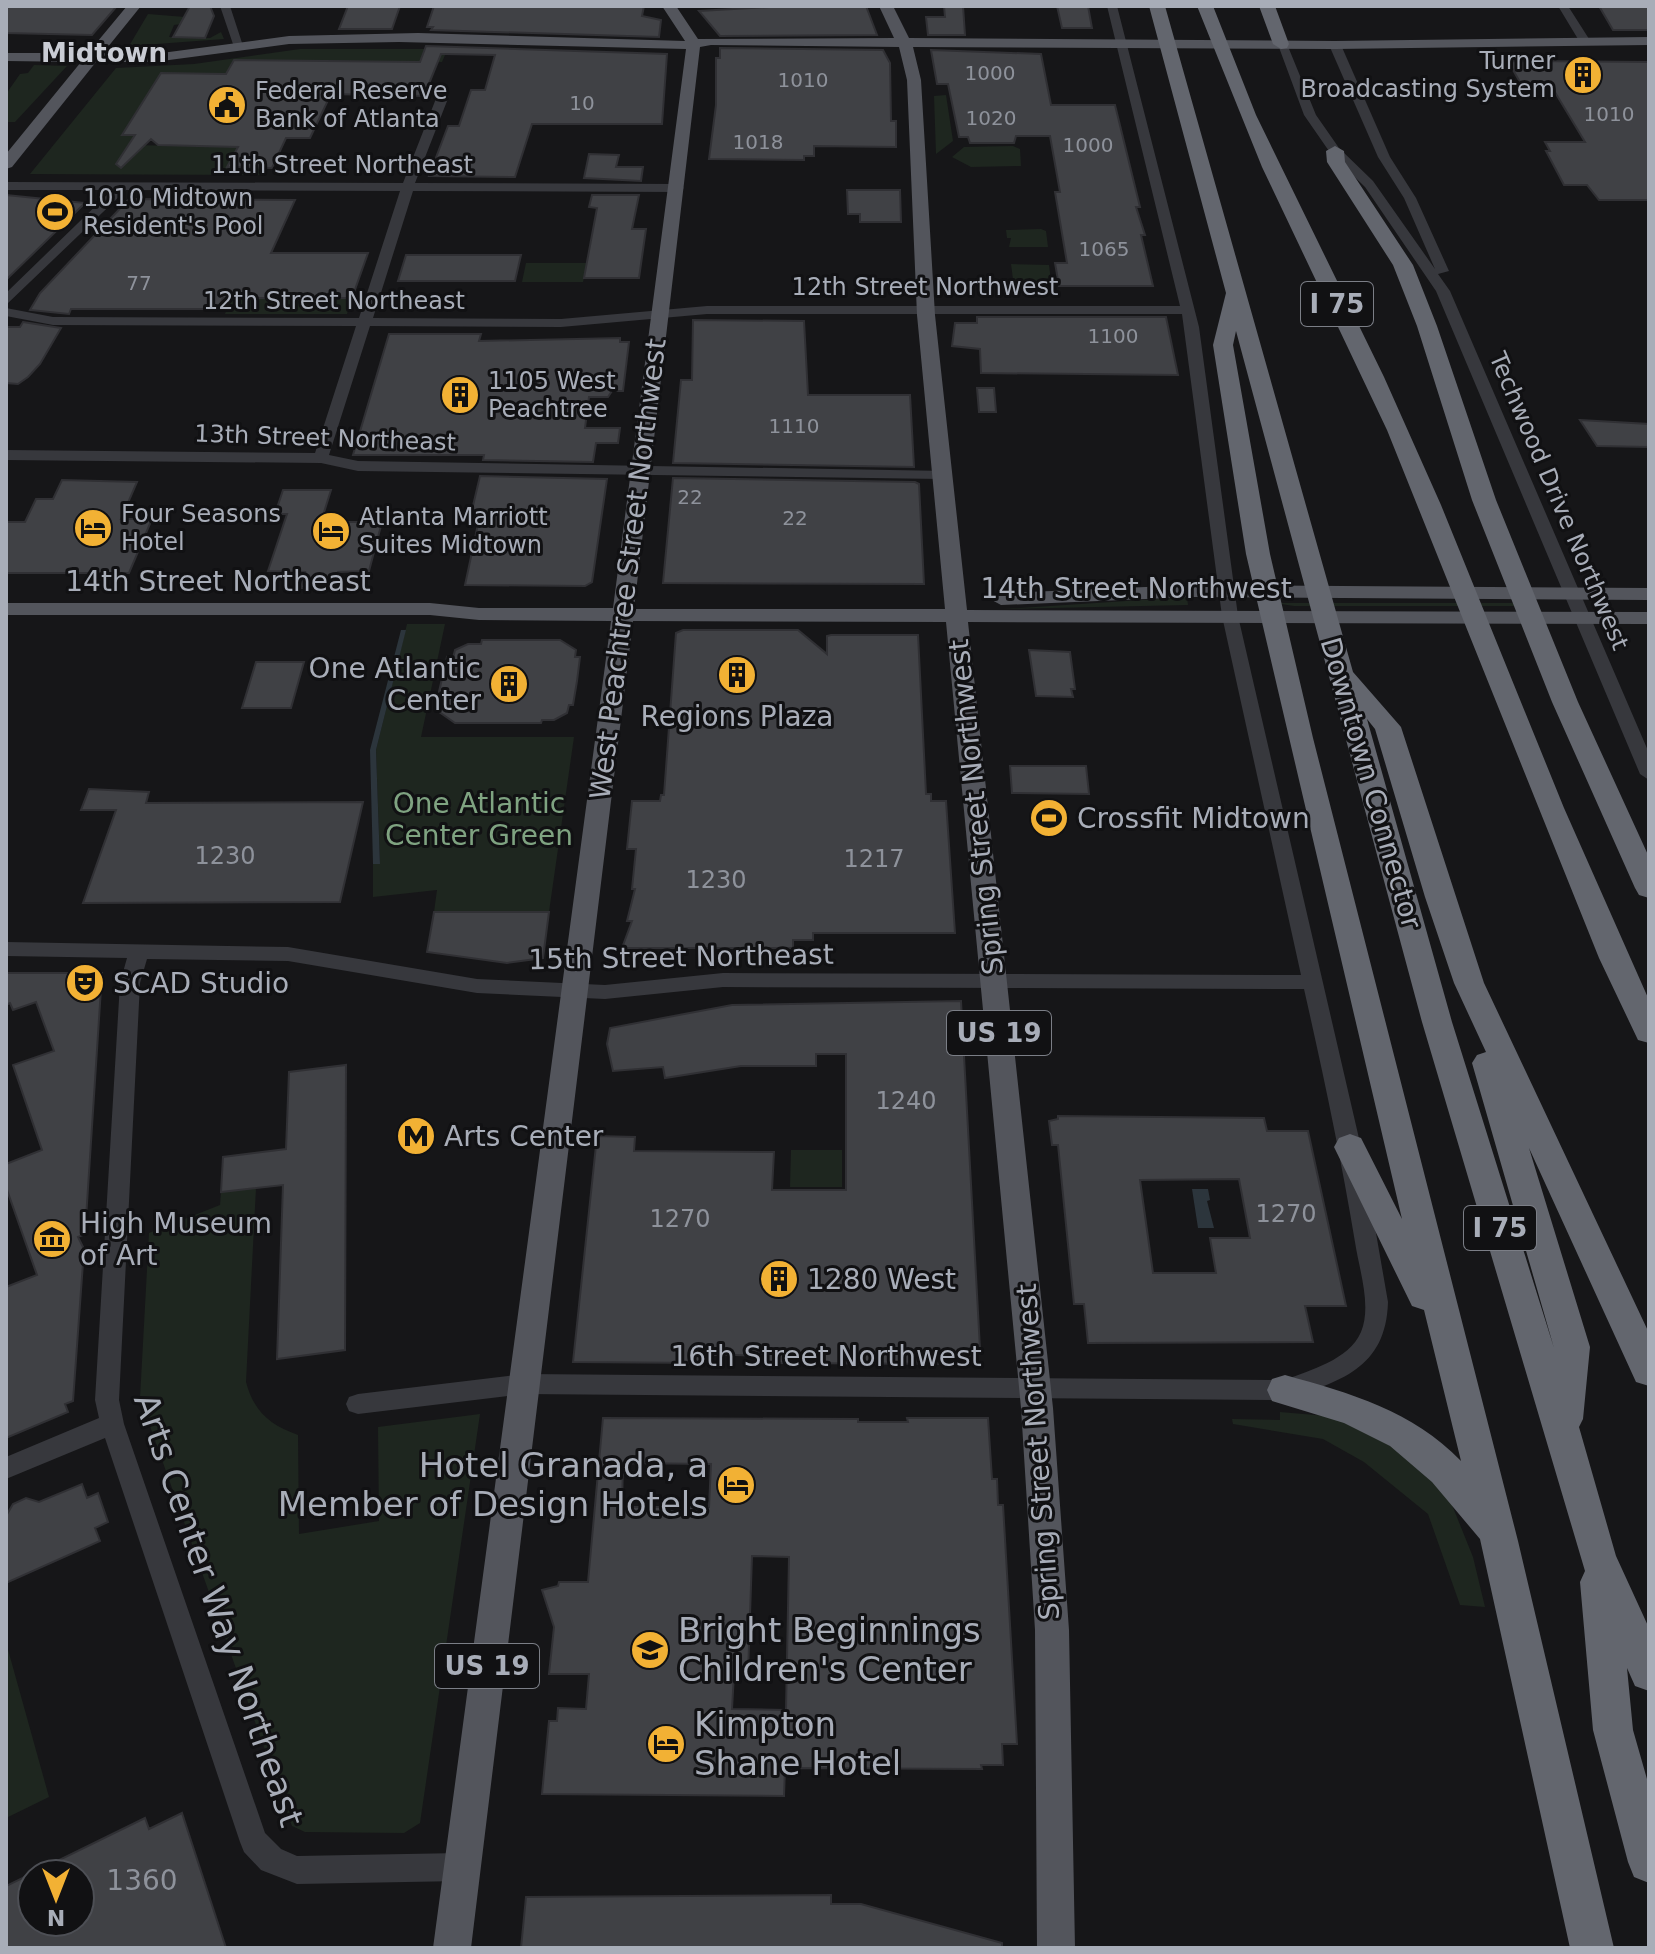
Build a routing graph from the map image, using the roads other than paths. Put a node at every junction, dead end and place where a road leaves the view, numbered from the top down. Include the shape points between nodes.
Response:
1 (134, 6) edge
2 (225, 6) edge
3 (669, 6) edge
4 (886, 6) edge
5 (1112, 6) edge
6 (1157, 6) edge
7 (1205, 6) edge
8 (1267, 6) edge
9 (1563, 6) edge
10 (902, 41) junction
11 (1649, 41) edge
12 (693, 42) junction
13 (1585, 42) junction
14 (1122, 43) junction
15 (1281, 44) junction
16 (1335, 45) junction
17 (240, 47) junction
18 (6, 57) edge
19 (94, 57) junction
20 (443, 96) dead end
21 (1335, 151) junction
22 (6, 164) edge
23 (1398, 179) junction
24 (1369, 184) junction
25 (6, 186) edge
26 (122, 187) junction
27 (408, 187) junction
28 (678, 188) junction
29 (1234, 291) junction
30 (1443, 291) junction
31 (6, 301) edge
32 (926, 308) junction
33 (1188, 310) junction
34 (6, 312) edge
35 (661, 314) junction
36 (365, 323) junction
37 (6, 455) edge
38 (321, 458) junction
39 (641, 470) junction
40 (942, 474) junction
41 (1227, 592) junction
42 (1574, 594) junction
43 (1649, 594) edge
44 (624, 607) junction
45 (956, 608) junction
46 (6, 609) edge
47 (1230, 616) junction
48 (1582, 618) junction
49 (1649, 618) edge
50 (1340, 672) junction
51 (1649, 774) edge
52 (1649, 888) edge
53 (6, 949) edge
54 (140, 949) junction
55 (1312, 982) junction
56 (994, 983) junction
57 (1469, 983) junction
58 (573, 991) junction
59 (1649, 1032) edge
60 (1350, 1147) junction
61 (1649, 1371) edge
62 (524, 1384) junction
63 (1035, 1388) junction
64 (1285, 1390) junction
65 (358, 1404) dead end
66 (112, 1424) junction
67 (1563, 1434) junction
68 (6, 1468) edge
69 (1510, 1554) junction
70 (1597, 1556) junction
71 (1649, 1672) edge
72 (1649, 1862) edge
73 (461, 1867) junction
74 (452, 1948) edge
75 (1056, 1948) edge
76 (1592, 1948) edge
77 (1607, 1948) edge

1 - 19 main road
2 - 17 street
3 - 12 main road
4 - 10 main road, Spring Street Northwest
5 - 14 street, 16th Street Northwest
6 - 29 highway, Downtown Connector / I 75
7 - 59 highway, I 75 via 1256,140 1396,426 1597,926
8 - 15 highway
9 - 13 street
10 - 12 main road
10 - 14 main road
10 - 32 main road, Spring Street Northwest via 914,80
11 - 13 main road
12 - 17 main road via 672,47 305,39
12 - 28 main road, West Peachtree Street Northwest
13 - 16 main road
14 - 15 main road
14 - 33 street, 16th Street Northwest
15 - 16 main road
15 - 21 street, Techwood Drive Northwest via 1310,115
16 - 23 street, Techwood Drive Northwest
17 - 19 main road via 166,57
18 - 19 main road
19 - 22 main road
20 - 27 street
21 - 24 street, Techwood Drive Northwest
21 - 52 highway via 1336,162 1403,265 1484,500 1565,702
23 - 24 street via 1388,185
23 - 30 street, Techwood Drive Northwest via 1441,269
24 - 30 street, Techwood Drive Northwest
25 - 26 street, 11th Street Northeast
26 - 27 street, 11th Street Northeast
26 - 31 street
27 - 28 street, 11th Street Northeast
27 - 36 street
28 - 35 main road, West Peachtree Street Northwest
29 - 50 highway, Downtown Connector / I 75
29 - 76 highway via 1223,345 1245,487 1300,738 1499,1541
30 - 42 street, Techwood Drive Northwest
32 - 33 street, 12th Street Northwest
32 - 35 street, 12th Street Northwest
32 - 40 main road, Spring Street Northwest
33 - 41 street, 16th Street Northwest
34 - 36 street, 12th Street Northeast via 53,321
35 - 36 street, 12th Street Northeast via 561,323
35 - 39 main road, West Peachtree Street Northwest
36 - 38 street
37 - 38 street, 13th Street Northeast
38 - 39 street, 13th Street Northeast via 358,466
39 - 40 street, 13th Street Northeast
39 - 44 main road, West Peachtree Street Northwest
40 - 45 main road, Spring Street Northwest
41 - 42 main road, 14th Street Northwest
41 - 45 main road, 14th Street Northwest
41 - 47 street, 16th Street Northwest
42 - 43 main road, 14th Street Northwest
42 - 48 street, Techwood Drive Northwest
44 - 45 main road, 14th Street Northwest
44 - 46 main road, 14th Street Northeast via 479,614 430,609
44 - 58 main road, West Peachtree Street Northwest / US 19
45 - 47 main road, 14th Street Northwest
45 - 56 main road, Spring Street Northwest / US 19
47 - 48 main road, 14th Street Northwest
47 - 55 street, 16th Street Northwest
48 - 49 main road, 14th Street Northwest
48 - 51 street, Techwood Drive Northwest
50 - 57 highway via 1388,727
50 - 67 highway, Downtown Connector / I 75 via 1437,1022
53 - 54 street, 15th Street Northeast
54 - 58 street, 15th Street Northeast via 288,954 477,986
54 - 66 street, Arts Center Way Northeast via 130,983 107,1379
55 - 56 street, 15th Street Northeast
55 - 60 street, 16th Street Northwest
56 - 58 street, 15th Street Northeast via 723,980
56 - 63 main road, Spring Street Northwest / US 19
57 - 61 highway
57 - 67 highway via 1475,1022 1572,1347
58 - 62 main road, West Peachtree Street Northwest / US 19
60 - 64 street, 16th Street Northwest via 1376,1302 1375,1328 1355,1359
60 - 69 highway via 1410,1266 1468,1400
62 - 63 street, 16th Street Northwest
62 - 65 street, 16th Street Northwest
62 - 73 main road, West Peachtree Street Northwest / US 19
63 - 64 street, 16th Street Northwest
63 - 75 main road, Spring Street Northwest / US 19 via 1052,1630
64 - 69 highway via 1348,1407 1402,1431 1431,1453
66 - 68 street
66 - 73 street, Arts Center Way Northeast via 254,1842 271,1860 297,1870
67 - 70 highway, Downtown Connector / I 75
69 - 77 highway
70 - 71 highway
70 - 72 highway, I 75 via 1613,1730
73 - 74 main road, West Peachtree Street Northwest / US 19

